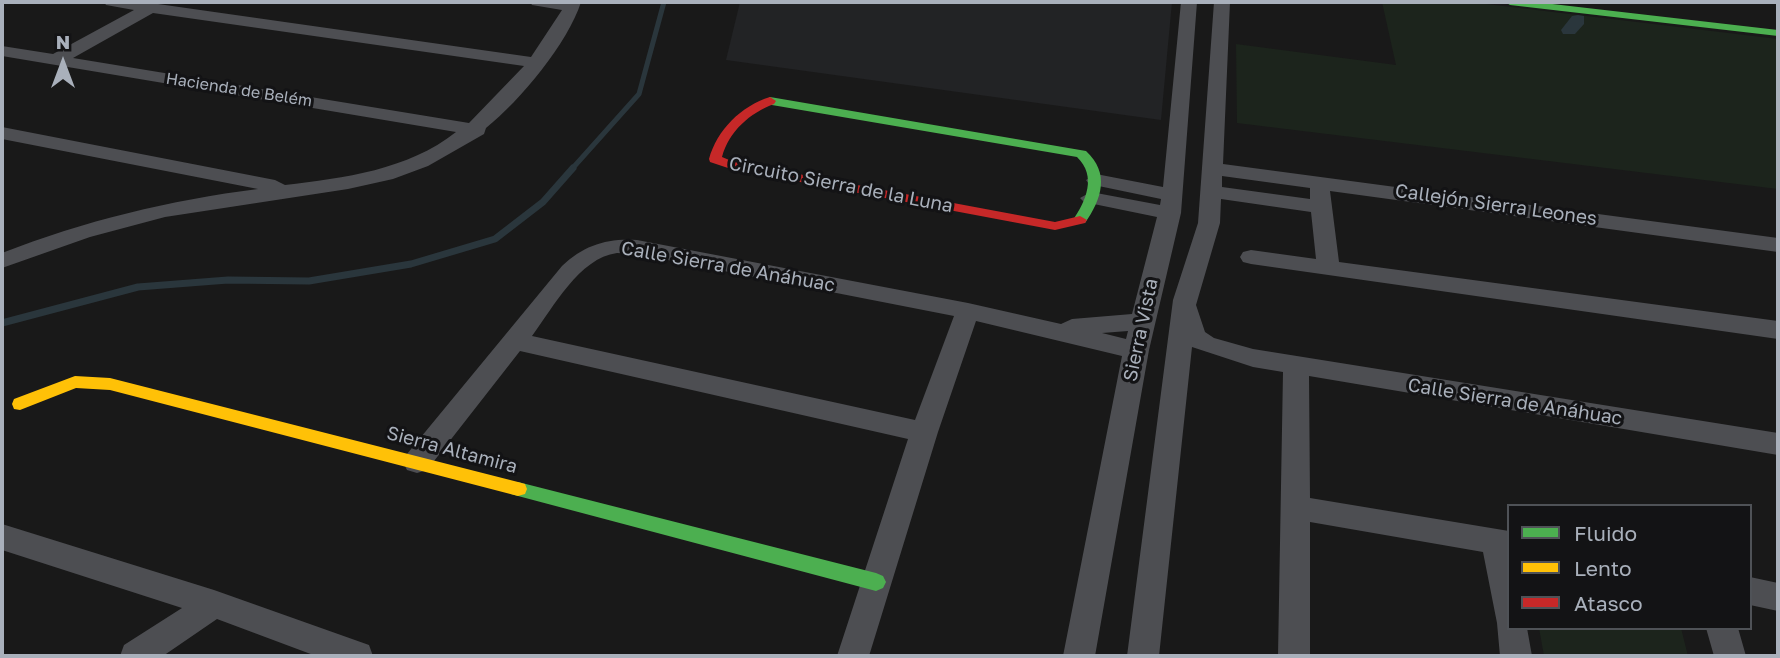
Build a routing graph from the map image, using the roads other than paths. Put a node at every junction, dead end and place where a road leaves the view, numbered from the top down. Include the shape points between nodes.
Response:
1 (112, 2) edge
2 (538, 2) edge
3 (1189, 2) edge
4 (1222, 2) edge
5 (1510, 2) edge
6 (1643, 2) edge
7 (572, 4) edge
8 (150, 8) junction
9 (1778, 18) edge
10 (1778, 33) edge
11 (2, 51) edge
12 (56, 60) junction
13 (536, 63) junction
14 (1183, 76) junction
15 (1219, 81) junction
16 (477, 130) junction
17 (2, 133) edge
18 (1213, 180) junction
19 (1318, 182) junction
20 (1094, 189) junction
21 (300, 191) junction
22 (1171, 204) junction
23 (1320, 207) junction
24 (2, 239) edge
25 (1164, 239) junction
26 (1778, 244) edge
27 (37, 246) junction
28 (1200, 252) junction
29 (1251, 257) dead end
30 (2, 261) edge
31 (1328, 265) junction
32 (1185, 300) junction
33 (968, 311) junction
34 (1142, 322) junction
35 (1050, 329) junction
36 (1778, 330) edge
37 (514, 341) junction
38 (1136, 350) junction
39 (1253, 358) junction
40 (1296, 366) junction
41 (1173, 396) junction
42 (20, 404) dead end
43 (924, 432) junction
44 (1778, 444) edge
45 (417, 462) junction
46 (1294, 508) junction
47 (2, 537) edge
48 (1502, 543) edge
49 (876, 582) junction
50 (1752, 591) edge
51 (1507, 594) edge
52 (1778, 597) edge
53 (214, 604) junction
54 (1511, 630) edge
55 (1723, 630) edge
56 (136, 656) edge
57 (357, 656) edge
58 (853, 656) edge
59 (1079, 656) edge
60 (1143, 656) edge
61 (1294, 656) edge
62 (1516, 656) edge
63 (1730, 656) edge

1 - 8 street
2 - 7 street
3 - 14 street, Sierra Vista
4 - 15 street, Sierra Vista
5 - 10 street
6 - 9 street
7 - 13 street
8 - 12 street
8 - 13 street
11 - 12 street, Hacienda de Belém
12 - 16 street, Hacienda de Belém
13 - 16 street
14 - 15 street
14 - 22 street, Sierra Vista
15 - 18 street, Sierra Vista
16 - 21 street via 401,170
17 - 21 street
18 - 19 street, Callejón Sierra Leones
18 - 23 street
18 - 28 street, Sierra Vista via 1209,223
19 - 23 street
19 - 26 street, Callejón Sierra Leones
20 - 20 street, Circuito Sierra de la Luna via 1097,169 1092,160 1074,152 770,101 754,105 715,153 715,159 731,165 1055,226 1081,220
20 - 22 street
21 - 27 street via 175,209
22 - 25 street, Sierra Vista
23 - 31 street
24 - 27 street
25 - 28 street
25 - 34 street, Sierra Vista
27 - 30 street
28 - 32 street, Sierra Vista
29 - 31 street
31 - 36 street
32 - 39 street, Calle Sierra de Anáhuac via 1194,336 1205,344
32 - 41 street, Sierra Vista
33 - 35 street, Calle Sierra de Anáhuac
33 - 37 street, Calle Sierra de Anáhuac via 637,247 609,246 589,253 576,265
33 - 43 street
34 - 35 street, Calle Sierra de Anáhuac
34 - 38 street, Sierra Vista
35 - 38 street, Calle Sierra de Anáhuac
37 - 43 street
37 - 45 street, Calle Sierra de Anáhuac
38 - 59 street, Sierra Vista
39 - 40 street, Calle Sierra de Anáhuac
39 - 41 street, Calle Sierra de Anáhuac via 1195,357 1188,362 1183,388
40 - 44 street, Calle Sierra de Anáhuac
40 - 46 street
41 - 60 street, Sierra Vista
42 - 45 street, Sierra Altamira via 75,382 110,384
43 - 49 street
45 - 49 street, Sierra Altamira
46 - 48 street
46 - 61 street
47 - 53 street
48 - 51 street
49 - 58 street
50 - 52 street
53 - 56 street
53 - 57 street
54 - 62 street
55 - 63 street

